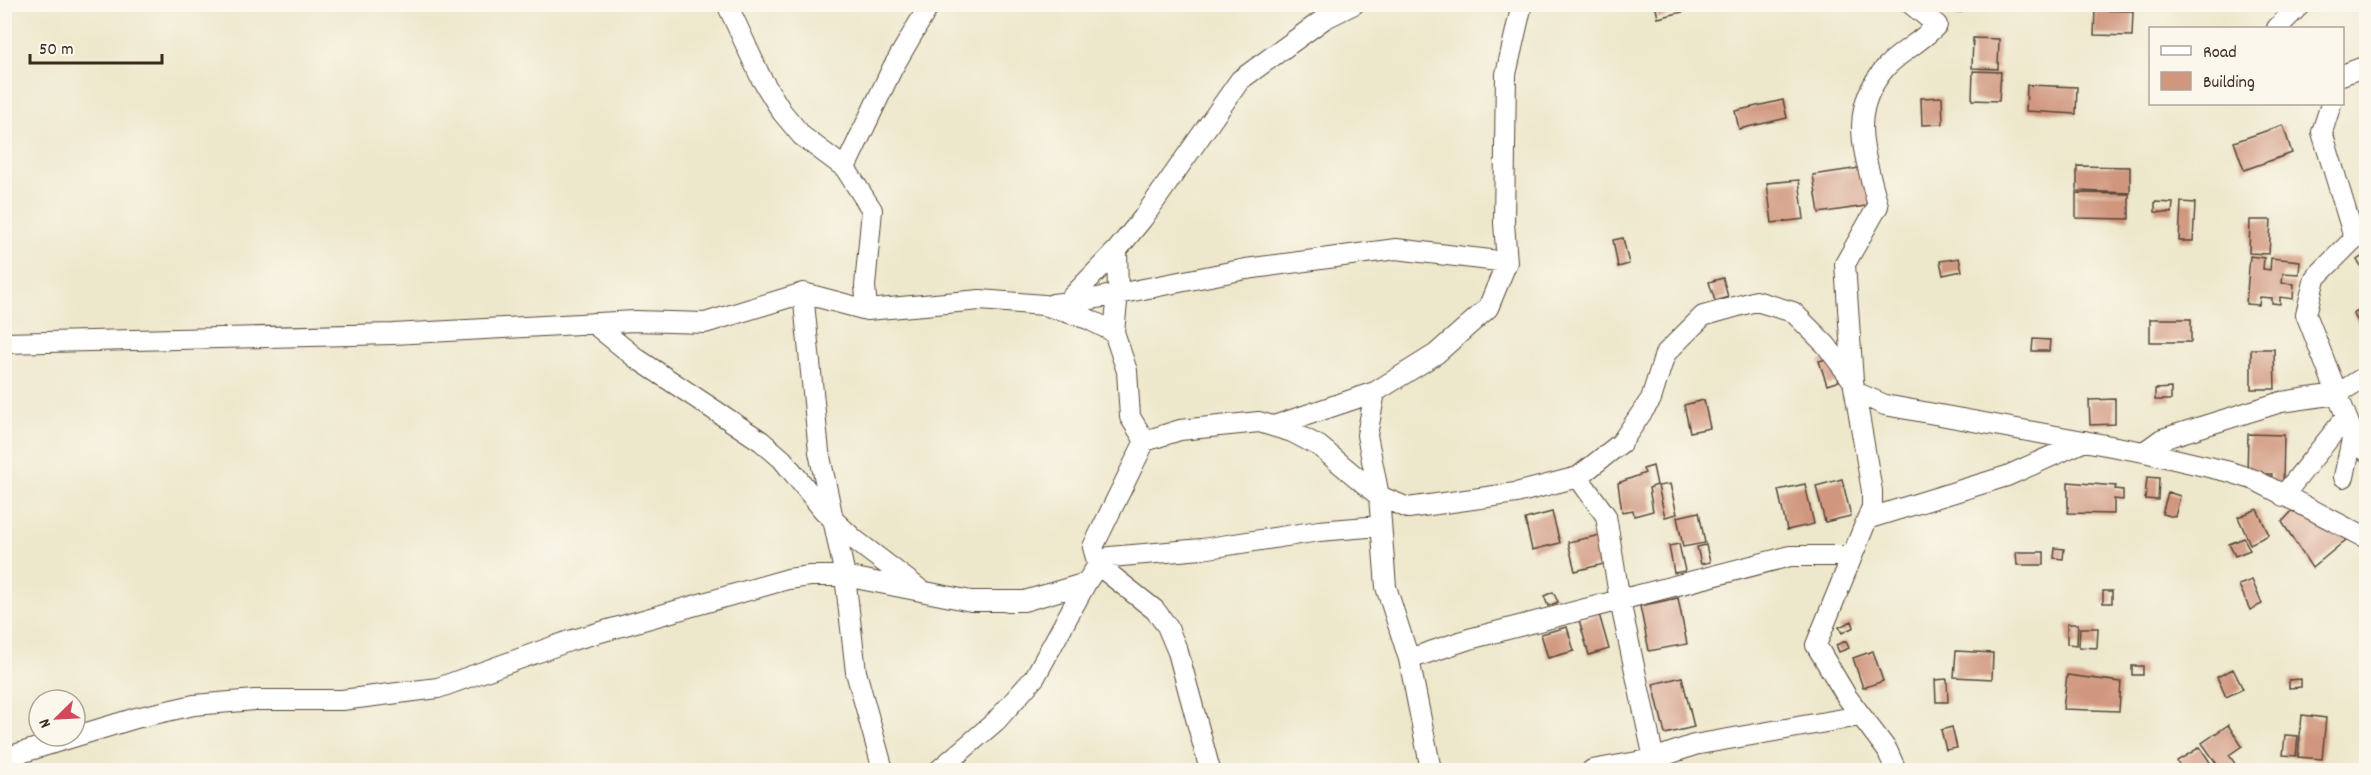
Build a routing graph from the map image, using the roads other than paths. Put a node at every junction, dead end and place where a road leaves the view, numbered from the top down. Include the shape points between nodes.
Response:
1 (727, 4) edge
2 (930, 4) edge
3 (1354, 4) edge
4 (1522, 4) edge
5 (1911, 4) edge
6 (2301, 4) edge
7 (2278, 27) edge
8 (2367, 66) edge
9 (2344, 75) edge
10 (2331, 105) edge
11 (845, 168) junction
12 (2360, 232) edge
13 (1117, 250) junction
14 (1507, 262) junction
15 (803, 293) junction
16 (1118, 293) junction
17 (1066, 303) junction
18 (1044, 305) junction
19 (867, 310) junction
20 (593, 323) junction
21 (1114, 333) junction
22 (4, 343) edge
23 (2367, 376) edge
24 (1854, 387) junction
25 (1375, 393) junction
26 (2337, 394) junction
27 (2349, 425) junction
28 (1274, 426) junction
29 (1145, 441) junction
30 (2085, 441) junction
31 (2367, 451) edge
32 (2144, 452) junction
33 (1578, 477) junction
34 (2344, 477) dead end
35 (1379, 496) junction
36 (2283, 496) junction
37 (832, 518) junction
38 (1870, 518) junction
39 (1380, 526) junction
40 (2367, 538) edge
41 (1850, 556) junction
42 (1098, 565) junction
43 (845, 576) junction
44 (1086, 583) junction
45 (923, 591) junction
46 (1620, 601) junction
47 (1409, 659) junction
48 (1860, 716) junction
49 (8, 756) edge
50 (1655, 765) edge
51 (884, 771) edge
52 (939, 771) edge
53 (1210, 771) edge
54 (1431, 771) edge
55 (1592, 771) edge
56 (1896, 771) edge

1 - 11 street via 760,78 782,112 802,136
2 - 11 street via 892,69
3 - 13 street via 1324,19 1240,80
4 - 14 street via 1506,74
5 - 24 street via 1937,25 1888,65 1872,86 1864,107 1860,135 1878,206 1845,264
6 - 7 street
8 - 9 street
10 - 12 street via 2322,132
11 - 19 street via 872,210 865,286
12 - 26 street via 2315,278 2306,314
13 - 16 street
13 - 17 street
14 - 16 street via 1396,249 1246,269
14 - 25 street via 1488,308 1436,354
15 - 19 street
15 - 20 street via 705,323
15 - 37 street via 819,452
16 - 17 street
16 - 21 street
17 - 18 street
18 - 19 street via 980,300
18 - 21 street via 1088,319
20 - 22 street via 393,334
20 - 37 street via 636,358 761,441 782,459
21 - 29 street via 1127,371 1130,417
23 - 26 street
24 - 30 street via 1885,405
24 - 33 street via 1826,345 1793,312 1756,301 1703,316 1665,354 1651,399 1621,442
24 - 38 street via 1872,491
25 - 28 street
25 - 35 street via 1367,435
26 - 27 street
26 - 32 street via 2271,405 2162,439
27 - 31 street
27 - 34 street
27 - 36 street
28 - 29 street via 1259,422 1180,430
28 - 35 street via 1319,446
29 - 42 street via 1093,547
30 - 32 street
30 - 38 street via 2007,476
32 - 36 street via 2230,472 2255,480
33 - 35 street via 1516,493 1408,508
33 - 46 street via 1606,516
35 - 39 street
36 - 40 street
37 - 43 street
37 - 45 street
38 - 41 street
39 - 42 street via 1110,557
39 - 47 street via 1386,587
41 - 46 street via 1790,556
41 - 48 street via 1816,645
42 - 44 street
42 - 53 street via 1155,610 1167,626 1178,652
43 - 45 street
43 - 49 street via 810,576 762,585 569,641 438,688 342,700 194,705
43 - 51 street via 856,672
44 - 45 street via 1024,601 971,601
44 - 52 street via 1035,677 996,721
46 - 47 street via 1469,639
46 - 50 street
47 - 54 street
48 - 50 street via 1694,745
48 - 56 street via 1887,750
50 - 55 street

